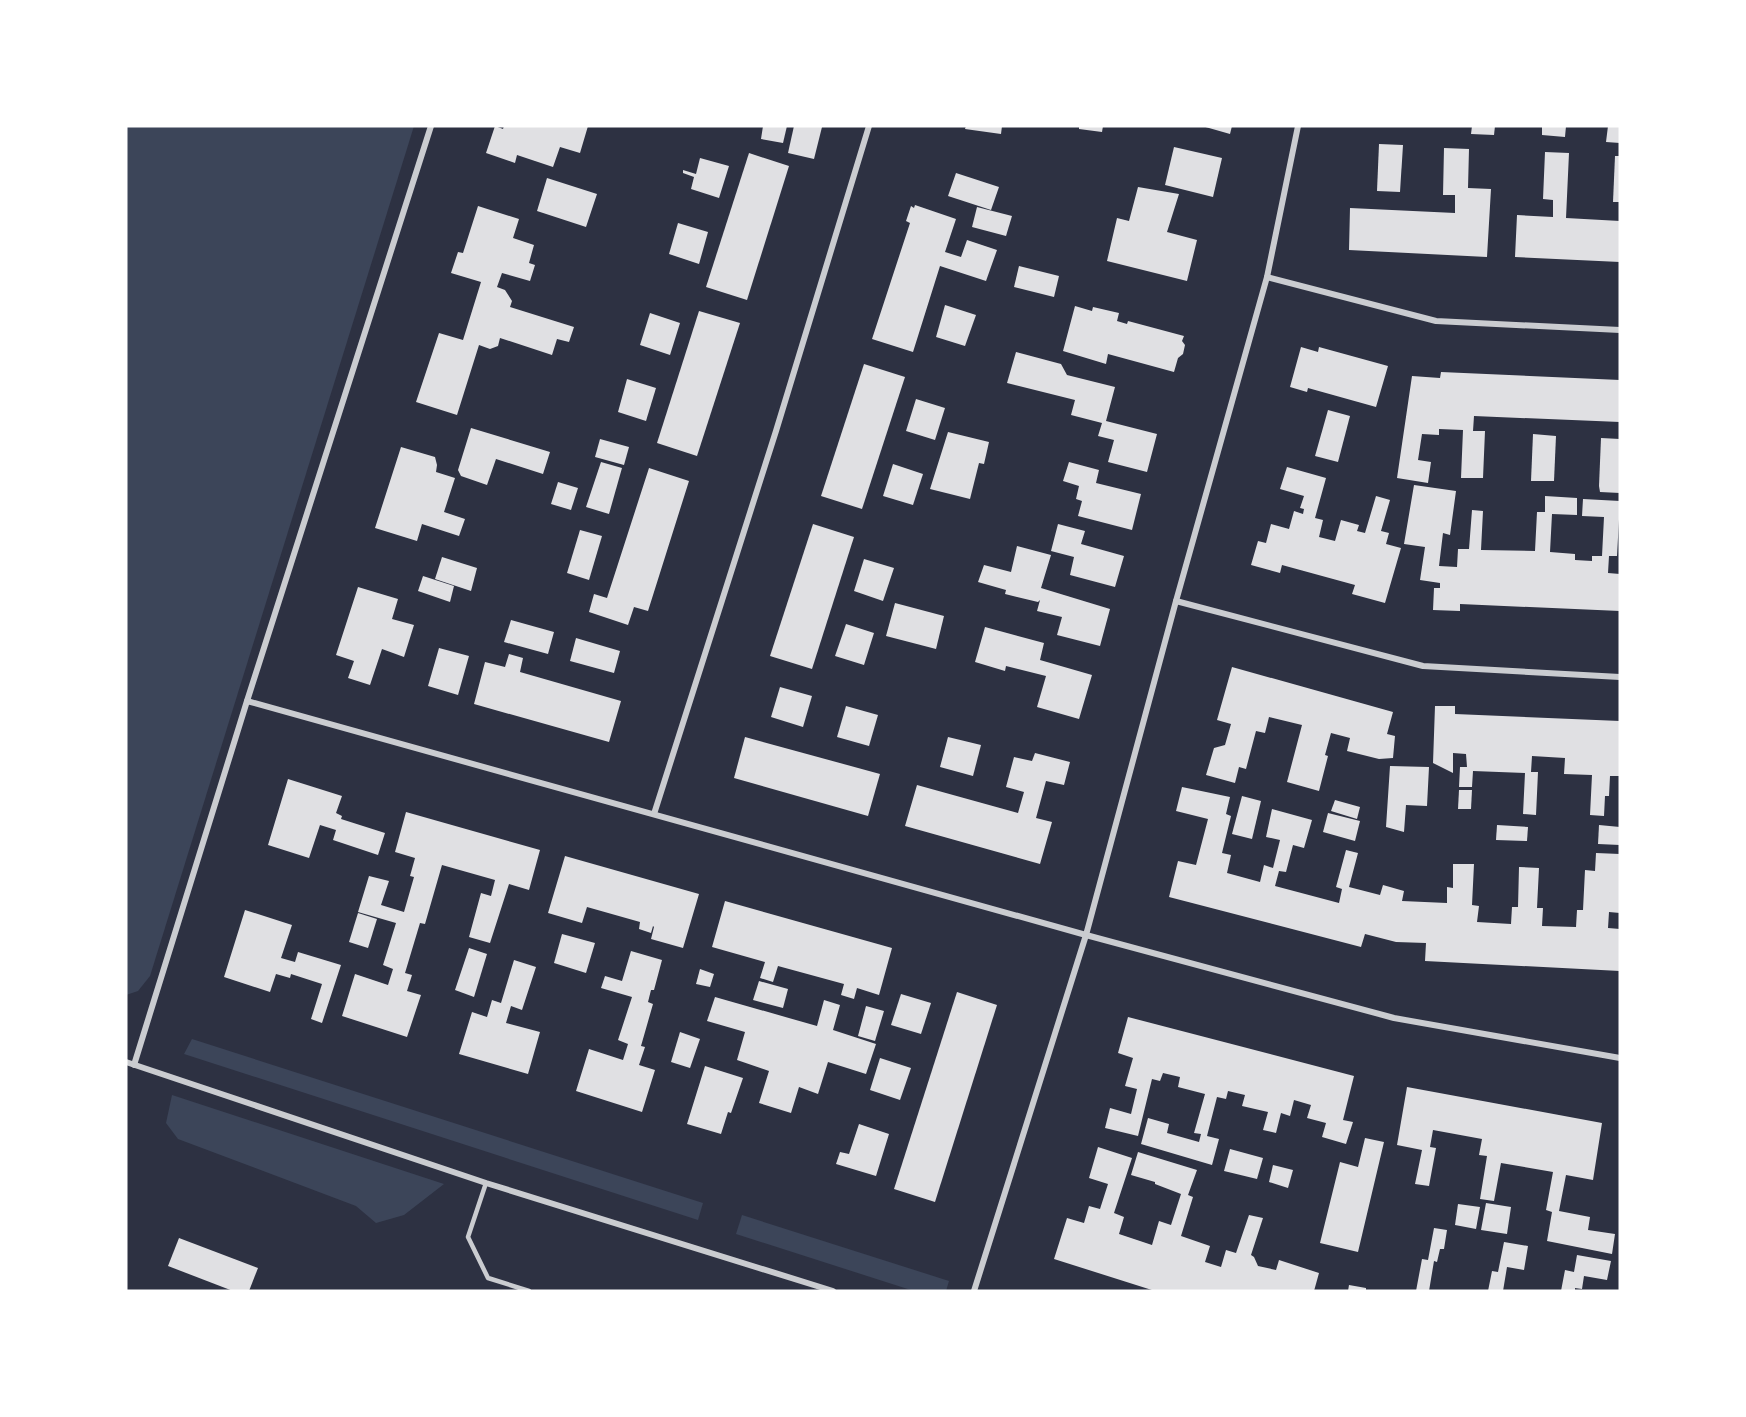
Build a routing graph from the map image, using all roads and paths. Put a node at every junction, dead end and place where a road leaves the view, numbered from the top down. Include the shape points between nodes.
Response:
1 (431, 126) edge
2 (869, 126) edge
3 (1299, 126) edge
4 (1267, 277) junction
5 (1620, 330) edge
6 (1176, 601) junction
7 (1620, 677) edge
8 (247, 701) junction
9 (654, 814) junction
10 (1086, 935) junction
11 (1620, 1058) edge
12 (126, 1062) edge
13 (135, 1065) junction
14 (486, 1183) junction
15 (529, 1291) edge
16 (833, 1291) edge
17 (974, 1291) edge

1 - 8 street
2 - 9 street
3 - 4 street
4 - 5 street via 1436,321
4 - 6 street
6 - 7 street via 1423,666
6 - 10 street
8 - 9 street
8 - 13 street
9 - 10 street
10 - 11 street via 1394,1018
10 - 17 street
12 - 13 street
13 - 14 street
14 - 15 lane via 468,1237 488,1278
14 - 16 street

